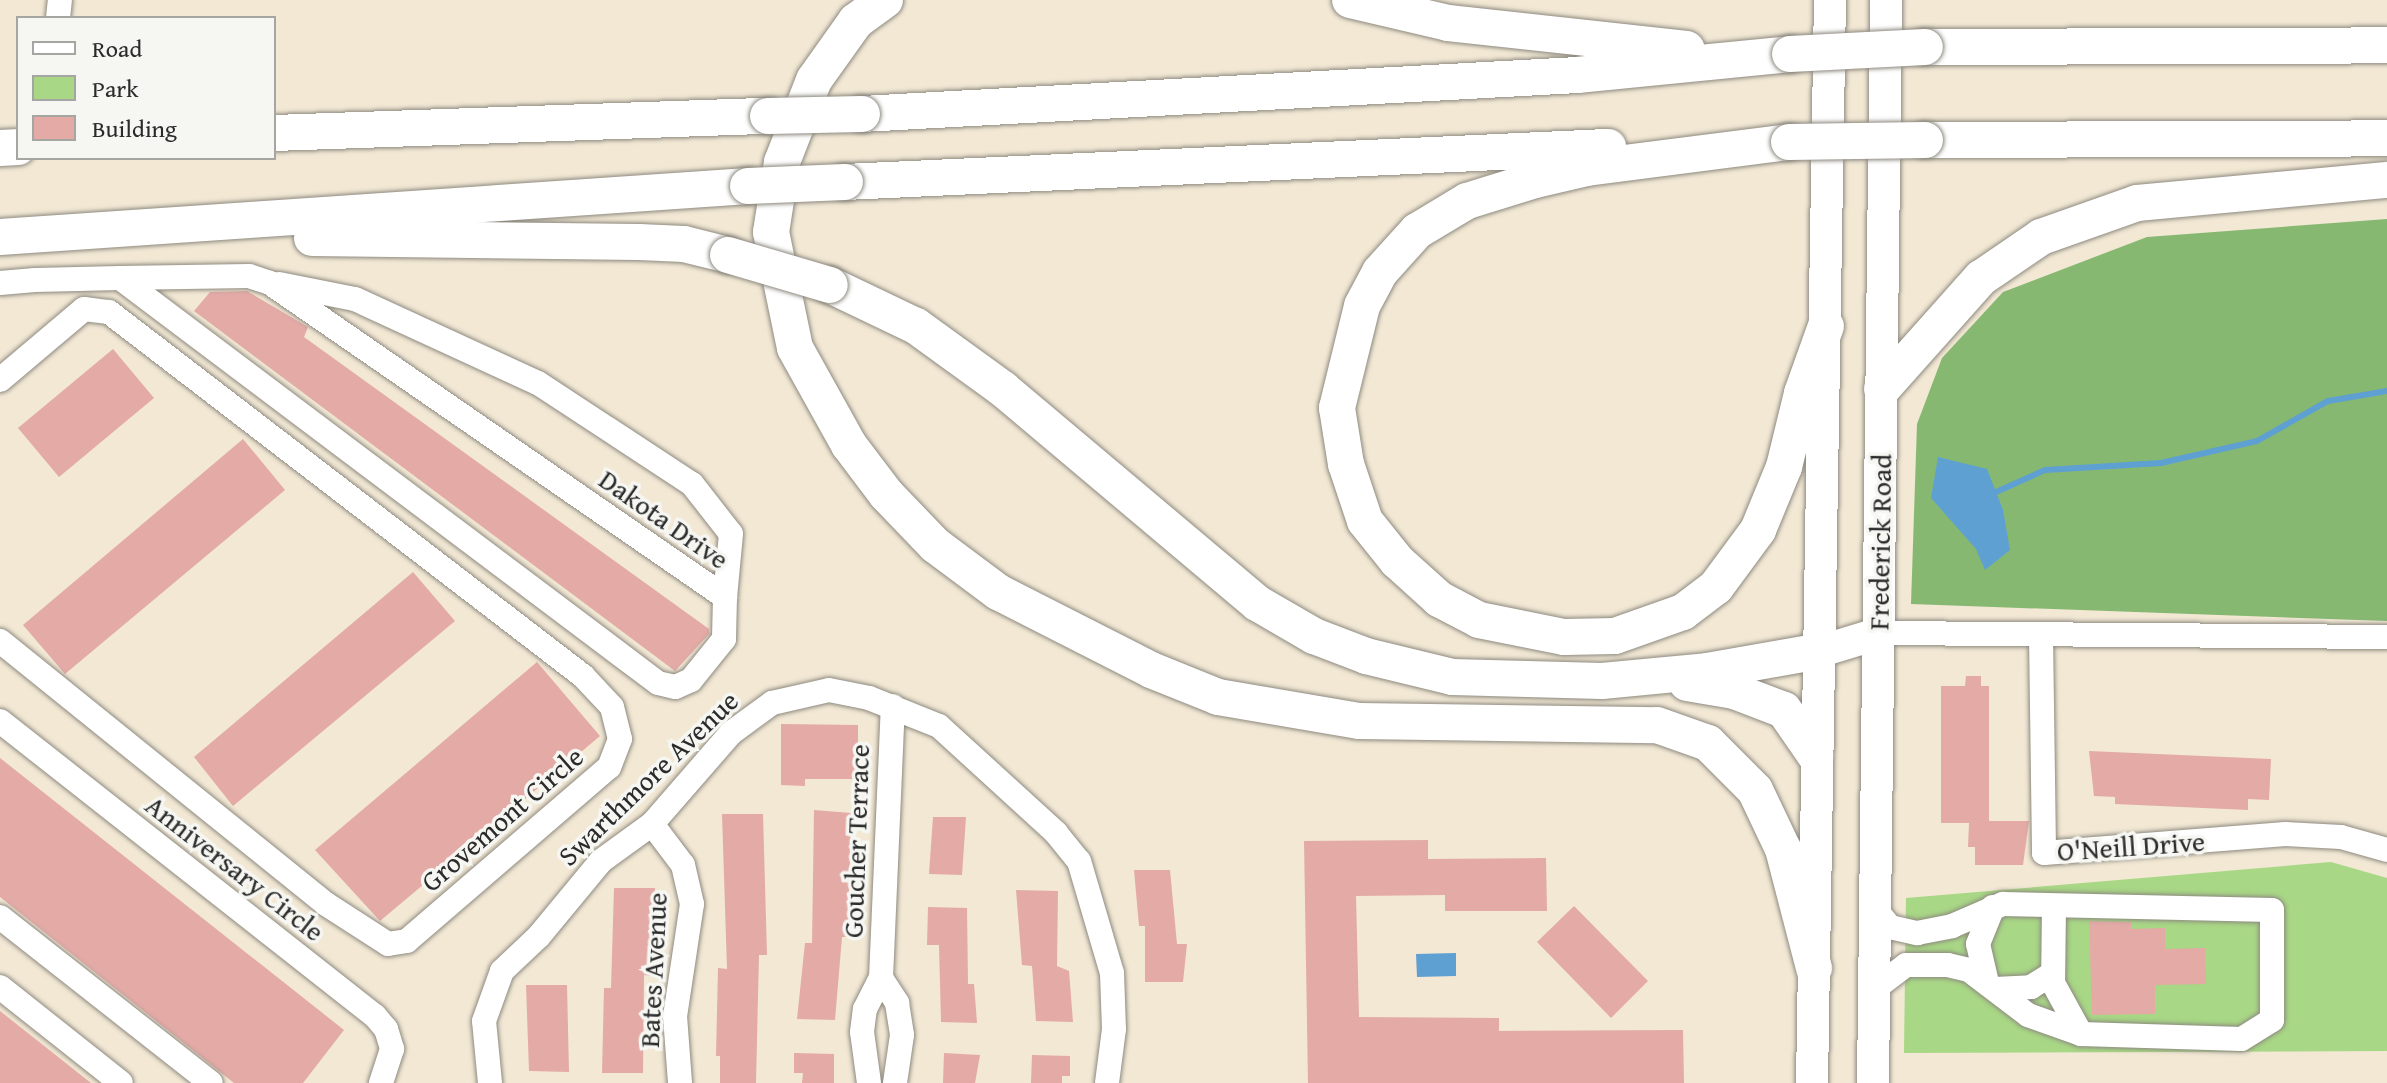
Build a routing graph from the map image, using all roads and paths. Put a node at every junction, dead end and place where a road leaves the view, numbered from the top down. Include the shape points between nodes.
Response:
1 (885, 0) edge
2 (1350, 0) edge
3 (1830, 0) edge
4 (1886, 0) edge
5 (2387, 45) edge
6 (1776, 55) junction
7 (276, 133) edge
8 (2387, 138) edge
9 (1789, 142) junction
10 (16, 148) edge
11 (0, 168) edge
12 (2387, 180) edge
13 (3, 237) edge
14 (120, 278) junction
15 (0, 283) edge
16 (270, 283) junction
17 (1826, 326) junction
18 (0, 380) edge
19 (1882, 389) junction
20 (725, 597) junction
21 (1880, 633) junction
22 (2041, 635) junction
23 (2387, 637) edge
24 (0, 641) edge
25 (1821, 651) junction
26 (1650, 676) junction
27 (893, 706) junction
28 (0, 721) edge
29 (1815, 755) junction
30 (652, 824) junction
31 (2387, 850) edge
32 (2054, 906) junction
33 (1993, 907) junction
34 (1877, 911) junction
35 (0, 917) edge
36 (1814, 968) junction
37 (2053, 973) junction
38 (881, 978) junction
39 (1878, 986) junction
40 (1991, 986) junction
41 (0, 987) edge
42 (2081, 1034) junction
43 (121, 1083) edge
44 (211, 1083) edge
45 (381, 1083) edge
46 (490, 1083) edge
47 (680, 1083) edge
48 (869, 1083) edge
49 (895, 1083) edge
50 (1107, 1083) edge
51 (1812, 1083) edge
52 (1873, 1083) edge

1 - 36 highway via 856,21 814,80 782,162 771,232 795,348 849,445 886,494 935,545 998,592 1151,670 1218,697 1359,721 1657,725 1708,743 1755,790 1771,825
2 - 6 highway via 1448,23
3 - 17 main road, Frederick Road
4 - 19 main road, Frederick Road
5 - 6 highway, bridge via 1925,47
6 - 7 highway, bridge via 1577,75 862,114
8 - 9 highway, bridge
9 - 13 highway, bridge via 748,186
9 - 17 highway via 1587,168 1535,180 1467,201 1417,231 1380,272 1362,306 1337,408 1346,464 1365,521 1397,561 1439,599 1479,620 1564,637 1615,636 1683,612 1716,587 1758,530 1784,467
10 - 11 street
12 - 19 highway via 2137,203 2041,237 1981,278
13 - 26 highway, bridge via 522,238 684,244 728,255 830,285 916,326 1003,389 1257,603 1314,636 1366,656 1452,677 1602,681
14 - 15 street, Dakota Drive
14 - 16 street, Dakota Drive via 249,276
14 - 20 street, Dakota Drive via 658,683 675,687 691,680 717,651 724,639
16 - 20 street, Dakota Drive
16 - 20 street via 355,299 538,383 692,484 731,534
17 - 25 main road, Frederick Road
18 - 24 street, Grovemont Circle via 84,309 109,312 583,676 612,707 620,739 609,767 407,941 388,944 326,904
19 - 21 main road, Frederick Road
21 - 22 street
21 - 25 main road
21 - 34 main road, Frederick Road
22 - 23 street
22 - 31 street, O'Neill Drive via 2044,853 2285,834 2341,837
25 - 26 highway
25 - 29 main road, Frederick Road
26 - 29 highway via 1734,691 1784,710
27 - 30 street, Swarthmore Avenue via 829,690 772,703 715,748
27 - 38 street, Goucher Terrace
27 - 50 street, Swarthmore Avenue via 939,726 1056,833 1079,861 1106,938 1112,973 1114,1029
28 - 45 street, Anniversary Circle via 375,1016 392,1049
29 - 36 main road, Frederick Road
30 - 46 street, Swarthmore Avenue via 601,861 539,936 502,971 484,1021
30 - 47 street, Bates Avenue via 683,865 692,904 675,1016
32 - 33 street
32 - 37 street
32 - 42 street via 2272,910 2272,1020 2241,1039
33 - 34 street via 1952,926 1917,933 1890,927
33 - 40 street via 1978,944
34 - 39 main road, Frederick Road
35 - 44 street
36 - 51 main road, Frederick Road
37 - 40 street via 2031,987
37 - 42 street via 2063,1007
38 - 48 street, Goucher Terrace via 865,1009 862,1032
38 - 49 street, Goucher Terrace via 897,1003 902,1035
39 - 40 street via 1906,965 1925,964 1969,970
39 - 52 main road, Frederick Road
40 - 42 street via 2028,1015
41 - 43 street

